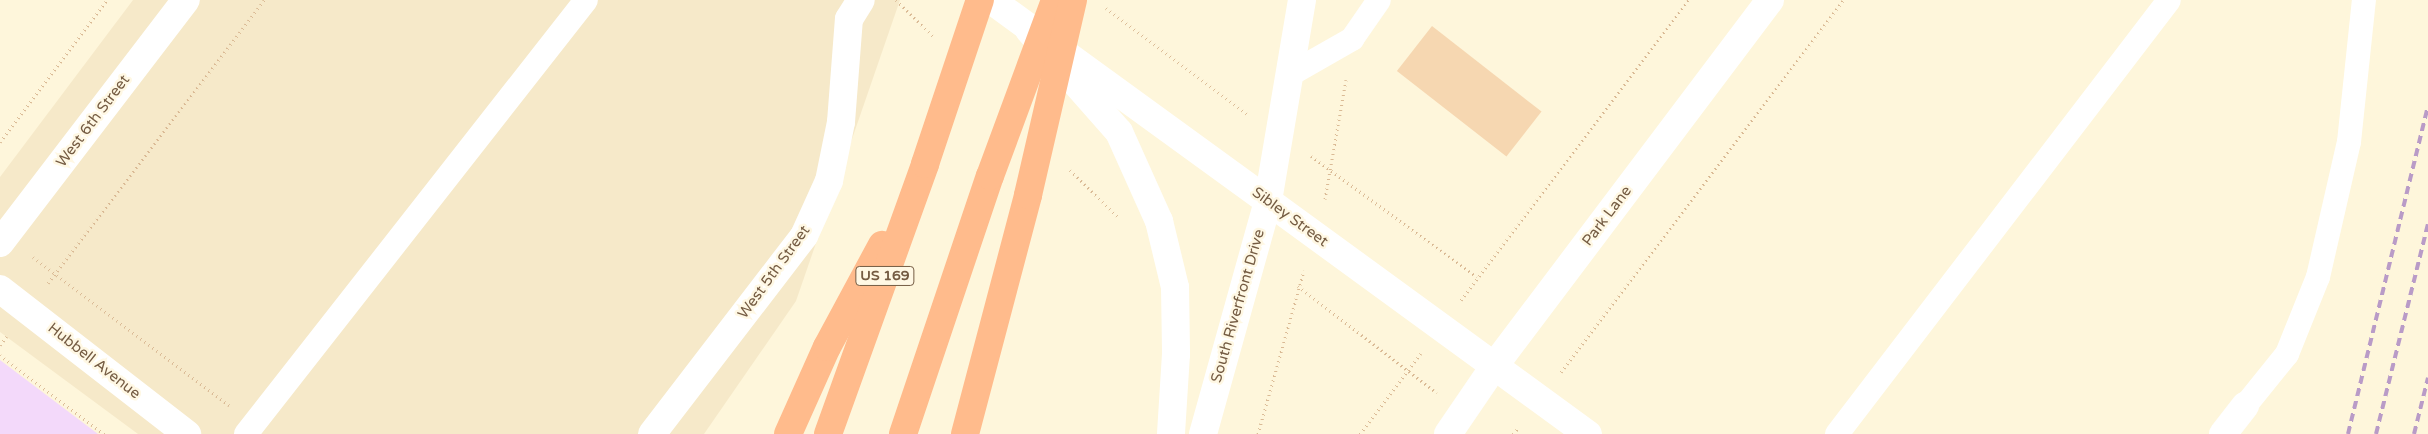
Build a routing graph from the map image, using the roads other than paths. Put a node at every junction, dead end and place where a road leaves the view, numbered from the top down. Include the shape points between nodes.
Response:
1 (186, 0) edge
2 (586, 0) edge
3 (862, 0) edge
4 (980, 0) edge
5 (991, 0) edge
6 (1055, 0) edge
7 (1073, 0) edge
8 (1302, 0) edge
9 (1379, 0) edge
10 (1770, 0) edge
11 (2169, 0) edge
12 (2364, 0) edge
13 (1029, 30) junction
14 (1289, 75) junction
15 (925, 164) junction
16 (1268, 201) junction
17 (2, 240) edge
18 (0, 289) edge
19 (1495, 365) junction
20 (2245, 406) joint
21 (1456, 424) edge
22 (250, 429) edge
23 (187, 434) edge
24 (652, 434) edge
25 (788, 434) edge
26 (828, 434) edge
27 (903, 434) edge
28 (965, 434) edge
29 (1171, 434) edge
30 (1203, 434) edge
31 (1588, 434) edge
32 (1837, 434) edge
33 (2223, 434) edge

1 - 17 street, West 6th Street
2 - 22 lane
3 - 24 street, West 5th Street via 849,19 841,122 829,181 804,236
4 - 15 highway, US 169
5 - 13 street, Sibley Street
6 - 27 highway via 990,176
7 - 28 highway via 1028,195
8 - 14 street, South Riverfront Drive
9 - 14 lane via 1352,39
10 - 19 street, Park Lane
11 - 32 lane
12 - 20 lane via 2348,142 2318,277 2287,354
13 - 16 street, Sibley Street
13 - 29 street via 1119,132 1159,221 1175,287 1176,354
14 - 16 street, South Riverfront Drive
15 - 25 highway via 827,347
15 - 26 highway, US 169
16 - 19 street, Sibley Street
16 - 30 street, South Riverfront Drive
18 - 23 street, Hubbell Avenue
19 - 21 street, Park Lane
19 - 31 street, Sibley Street
20 - 33 street

